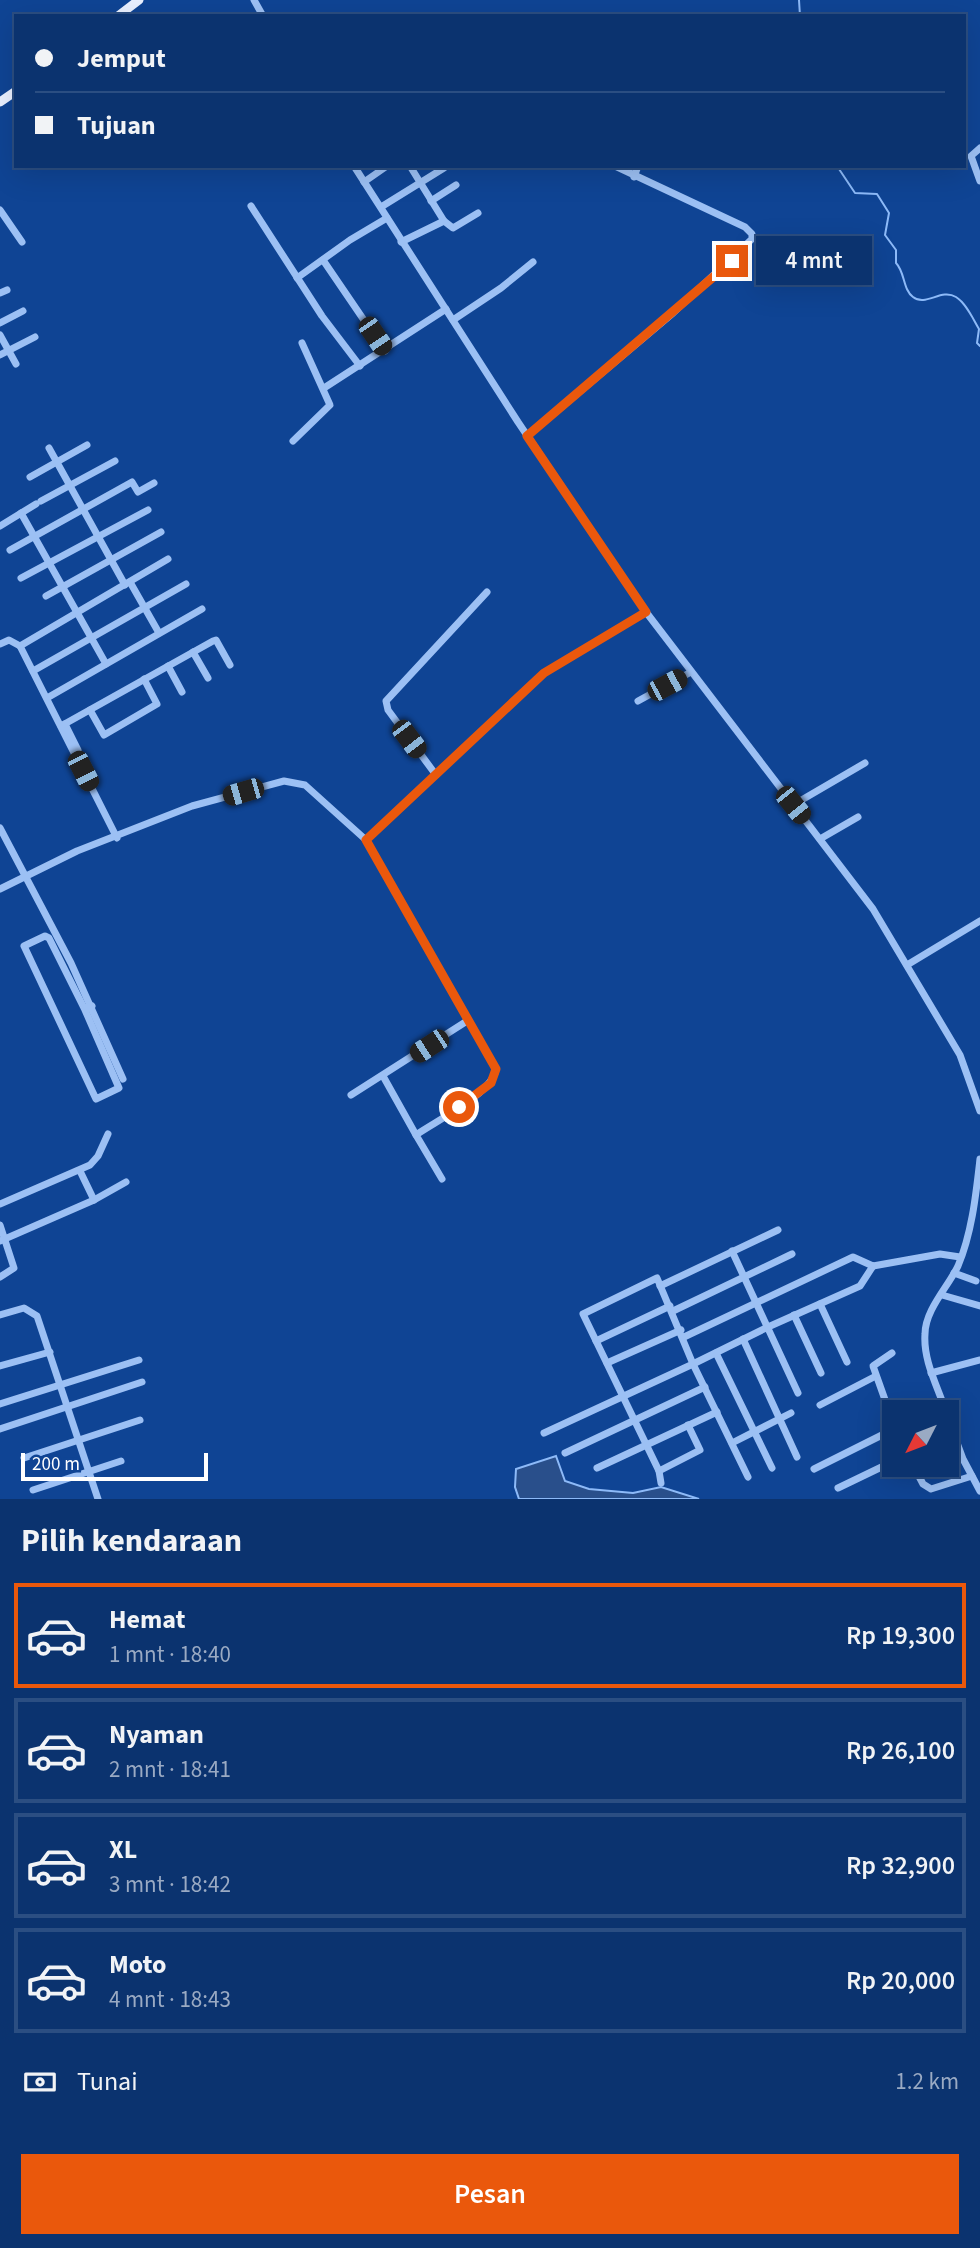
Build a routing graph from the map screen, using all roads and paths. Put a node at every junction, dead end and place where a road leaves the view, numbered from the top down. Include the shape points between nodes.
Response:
1 (139, 0) edge
2 (121, 14) edge
3 (980, 148) edge
4 (355, 168) edge
5 (384, 168) edge
6 (411, 168) edge
7 (444, 168) dead end
8 (618, 168) edge
9 (637, 168) edge
10 (634, 177) junction
11 (363, 181) junction
12 (980, 181) edge
13 (421, 183) junction
14 (456, 185) dead end
15 (432, 201) junction
16 (251, 206) dead end
17 (381, 207) junction
18 (0, 210) edge
19 (478, 213) dead end
20 (387, 218) junction
21 (444, 221) junction
22 (22, 242) dead end
23 (401, 242) junction
24 (323, 260) junction
25 (533, 262) dead end
26 (297, 278) junction
27 (446, 309) junction
28 (23, 311) dead end
29 (453, 320) junction
30 (0, 323) edge
31 (0, 335) edge
32 (35, 337) dead end
33 (302, 343) dead end
34 (9, 351) junction
35 (385, 351) junction
36 (0, 355) edge
37 (16, 364) dead end
38 (360, 366) junction
39 (324, 388) junction
40 (527, 436) junction
41 (293, 441) dead end
42 (87, 445) dead end
43 (49, 448) dead end
44 (116, 461) dead end
45 (57, 462) junction
46 (30, 477) dead end
47 (155, 483) dead end
48 (70, 486) junction
49 (148, 510) dead end
50 (84, 511) junction
51 (21, 513) junction
52 (0, 526) edge
53 (161, 532) dead end
54 (34, 537) junction
55 (99, 537) junction
56 (10, 550) dead end
57 (111, 559) junction
58 (168, 559) dead end
59 (49, 563) junction
60 (21, 578) dead end
61 (127, 584) junction
62 (186, 584) dead end
63 (62, 585) junction
64 (487, 592) dead end
65 (46, 596) dead end
66 (145, 608) junction
67 (202, 609) dead end
68 (646, 612) junction
69 (77, 613) junction
70 (159, 633) junction
71 (91, 638) junction
72 (0, 644) edge
73 (20, 646) junction
74 (193, 652) junction
75 (106, 664) junction
76 (230, 665) dead end
77 (168, 666) junction
78 (33, 671) junction
79 (691, 672) junction
80 (208, 678) dead end
81 (144, 679) junction
82 (182, 692) dead end
83 (47, 698) junction
84 (638, 701) dead end
85 (90, 710) junction
86 (63, 725) junction
87 (78, 750) dead end
88 (865, 763) dead end
89 (436, 775) junction
90 (793, 805) junction
91 (858, 817) dead end
92 (0, 828) edge
93 (117, 838) junction
94 (820, 839) junction
95 (366, 840) junction
96 (26, 876) junction
97 (0, 889) edge
98 (980, 921) edge
99 (907, 965) junction
100 (89, 1008) junction
101 (467, 1021) junction
102 (383, 1076) junction
103 (124, 1079) dead end
104 (351, 1095) dead end
105 (980, 1111) edge
106 (108, 1134) dead end
107 (416, 1135) junction
108 (980, 1159) edge
109 (80, 1171) junction
110 (442, 1179) dead end
111 (126, 1182) dead end
112 (979, 1182) edge
113 (93, 1200) junction
114 (0, 1204) edge
115 (0, 1225) edge
116 (778, 1230) dead end
117 (2, 1240) edge
118 (732, 1251) junction
119 (792, 1254) dead end
120 (960, 1257) junction
121 (873, 1266) junction
122 (954, 1273) junction
123 (0, 1277) edge
124 (744, 1277) junction
125 (976, 1281) dead end
126 (660, 1286) junction
127 (942, 1294) junction
128 (756, 1302) junction
129 (820, 1304) junction
130 (980, 1306) edge
131 (671, 1309) junction
132 (0, 1315) edge
133 (794, 1315) junction
134 (768, 1326) junction
135 (682, 1333) junction
136 (743, 1339) junction
137 (596, 1341) junction
138 (50, 1352) junction
139 (716, 1353) junction
140 (892, 1353) dead end
141 (139, 1360) dead end
142 (980, 1360) edge
143 (847, 1362) dead end
144 (607, 1363) junction
145 (693, 1364) junction
146 (0, 1366) edge
147 (821, 1373) dead end
148 (931, 1373) junction
149 (874, 1377) junction
150 (142, 1382) dead end
151 (61, 1384) junction
152 (705, 1387) junction
153 (798, 1393) dead end
154 (624, 1397) junction
155 (883, 1400) edge
156 (941, 1400) edge
157 (0, 1404) edge
158 (820, 1405) dead end
159 (68, 1406) junction
160 (717, 1412) junction
161 (791, 1413) dead end
162 (780, 1419) junction
163 (140, 1420) dead end
164 (635, 1420) junction
165 (688, 1425) junction
166 (0, 1429) edge
167 (755, 1432) junction
168 (544, 1433) dead end
169 (882, 1433) edge
170 (79, 1440) junction
171 (732, 1443) junction
172 (646, 1445) junction
173 (959, 1445) edge
174 (565, 1453) dead end
175 (797, 1457) dead end
176 (24, 1458) dead end
177 (121, 1461) dead end
178 (882, 1467) edge
179 (597, 1468) dead end
180 (772, 1468) dead end
181 (814, 1469) dead end
182 (88, 1471) junction
183 (659, 1471) junction
184 (972, 1476) junction
185 (748, 1477) dead end
186 (919, 1477) edge
187 (661, 1483) dead end
188 (838, 1488) dead end
189 (33, 1490) dead end
190 (980, 1491) edge
191 (98, 1499) edge

1 - 2 main road
3 - 12 street via 971,156
4 - 11 street
5 - 11 street
6 - 13 street
7 - 13 street
8 - 10 street
9 - 10 street
10 - 40 street via 745,227 752,239 673,313
11 - 17 street
13 - 15 street
13 - 17 street
14 - 15 street
15 - 21 street
16 - 26 street
17 - 20 street
18 - 22 street
19 - 21 street via 453,228
20 - 23 street
20 - 24 street
21 - 23 street
23 - 27 street
24 - 26 street
24 - 35 street
25 - 29 street
26 - 38 street
27 - 29 street
27 - 35 street
28 - 30 street
29 - 40 street
31 - 34 street
32 - 34 street
33 - 39 street
34 - 36 street
34 - 37 street
35 - 38 street
38 - 39 street
39 - 41 street via 330,407
40 - 68 street
42 - 45 street
43 - 45 street
44 - 48 street
45 - 46 street
45 - 48 street
47 - 50 street via 138,492 132,482
48 - 50 street
48 - 51 street
49 - 55 street
50 - 54 street
50 - 55 street
51 - 52 street
51 - 54 street
53 - 57 street
54 - 56 street
54 - 59 street
55 - 57 street
55 - 59 street
57 - 61 street
57 - 63 street
58 - 61 street
59 - 60 street
59 - 63 street
61 - 66 street
61 - 69 street
62 - 66 street
63 - 65 street
63 - 69 street
64 - 89 street via 386,701
66 - 70 street
66 - 71 street
67 - 70 street
68 - 79 street
68 - 89 street via 544,673
69 - 71 street
69 - 73 street
70 - 75 street
71 - 75 street
71 - 78 street
72 - 73 street via 9,640
73 - 78 street
74 - 76 street via 216,640
74 - 77 street
74 - 80 street
75 - 83 street
77 - 81 street
77 - 82 street
78 - 83 street
79 - 84 street
79 - 90 street
81 - 85 street
81 - 85 street via 157,704 146,712 104,735
83 - 86 street
85 - 86 street
86 - 87 street
86 - 93 street
88 - 90 street
89 - 95 street
90 - 94 street
91 - 94 street
92 - 96 street
93 - 95 street via 192,806 297,781
93 - 96 street
94 - 99 street via 866,898
95 - 101 street
96 - 97 street
96 - 100 street
98 - 99 street
99 - 105 street via 960,1055
100 - 100 street via 49,938 24,946 96,1099 119,1088
100 - 103 street
101 - 102 street
101 - 107 street via 496,1069 494,1078 474,1097
102 - 104 street
102 - 107 street
106 - 109 street via 95,1161
107 - 110 street
108 - 112 street
109 - 113 street
109 - 114 street
111 - 113 street
112 - 120 street
113 - 117 street
115 - 117 street
116 - 118 street
117 - 123 street via 14,1268
118 - 124 street
118 - 126 street
119 - 124 street
120 - 121 street via 940,1254
120 - 122 street
121 - 128 street via 852,1257
121 - 129 street via 863,1285
122 - 125 street
122 - 127 street
124 - 128 street
124 - 131 street
126 - 131 street
126 - 137 street via 657,1278 583,1314
127 - 130 street
127 - 148 street via 924,1333
128 - 134 street
128 - 135 street
129 - 133 street
129 - 143 street
131 - 135 street
131 - 137 street
132 - 138 street via 30,1310 37,1316
133 - 134 street
133 - 147 street
134 - 136 street
134 - 153 street
135 - 144 street
135 - 145 street
136 - 139 street
136 - 162 street
137 - 144 street
138 - 146 street
138 - 151 street
139 - 145 street
139 - 167 street
140 - 149 street via 874,1363
141 - 151 street
142 - 148 street
144 - 154 street
145 - 152 street
145 - 154 street
148 - 156 street
149 - 155 street
149 - 158 street
150 - 159 street
151 - 157 street
151 - 159 street
152 - 160 street
152 - 164 street
154 - 164 street
154 - 168 street
159 - 166 street
159 - 170 street
160 - 165 street
160 - 171 street
161 - 162 street
162 - 167 street
162 - 175 street
163 - 170 street
164 - 172 street
164 - 174 street
165 - 172 street
165 - 183 street via 700,1450
167 - 171 street
167 - 180 street
169 - 181 street
170 - 176 street
170 - 182 street
171 - 185 street
172 - 179 street
172 - 183 street
173 - 184 street
177 - 182 street
178 - 188 street
182 - 189 street
182 - 191 street
183 - 187 street
184 - 186 street via 931,1489 925,1488
184 - 190 street

